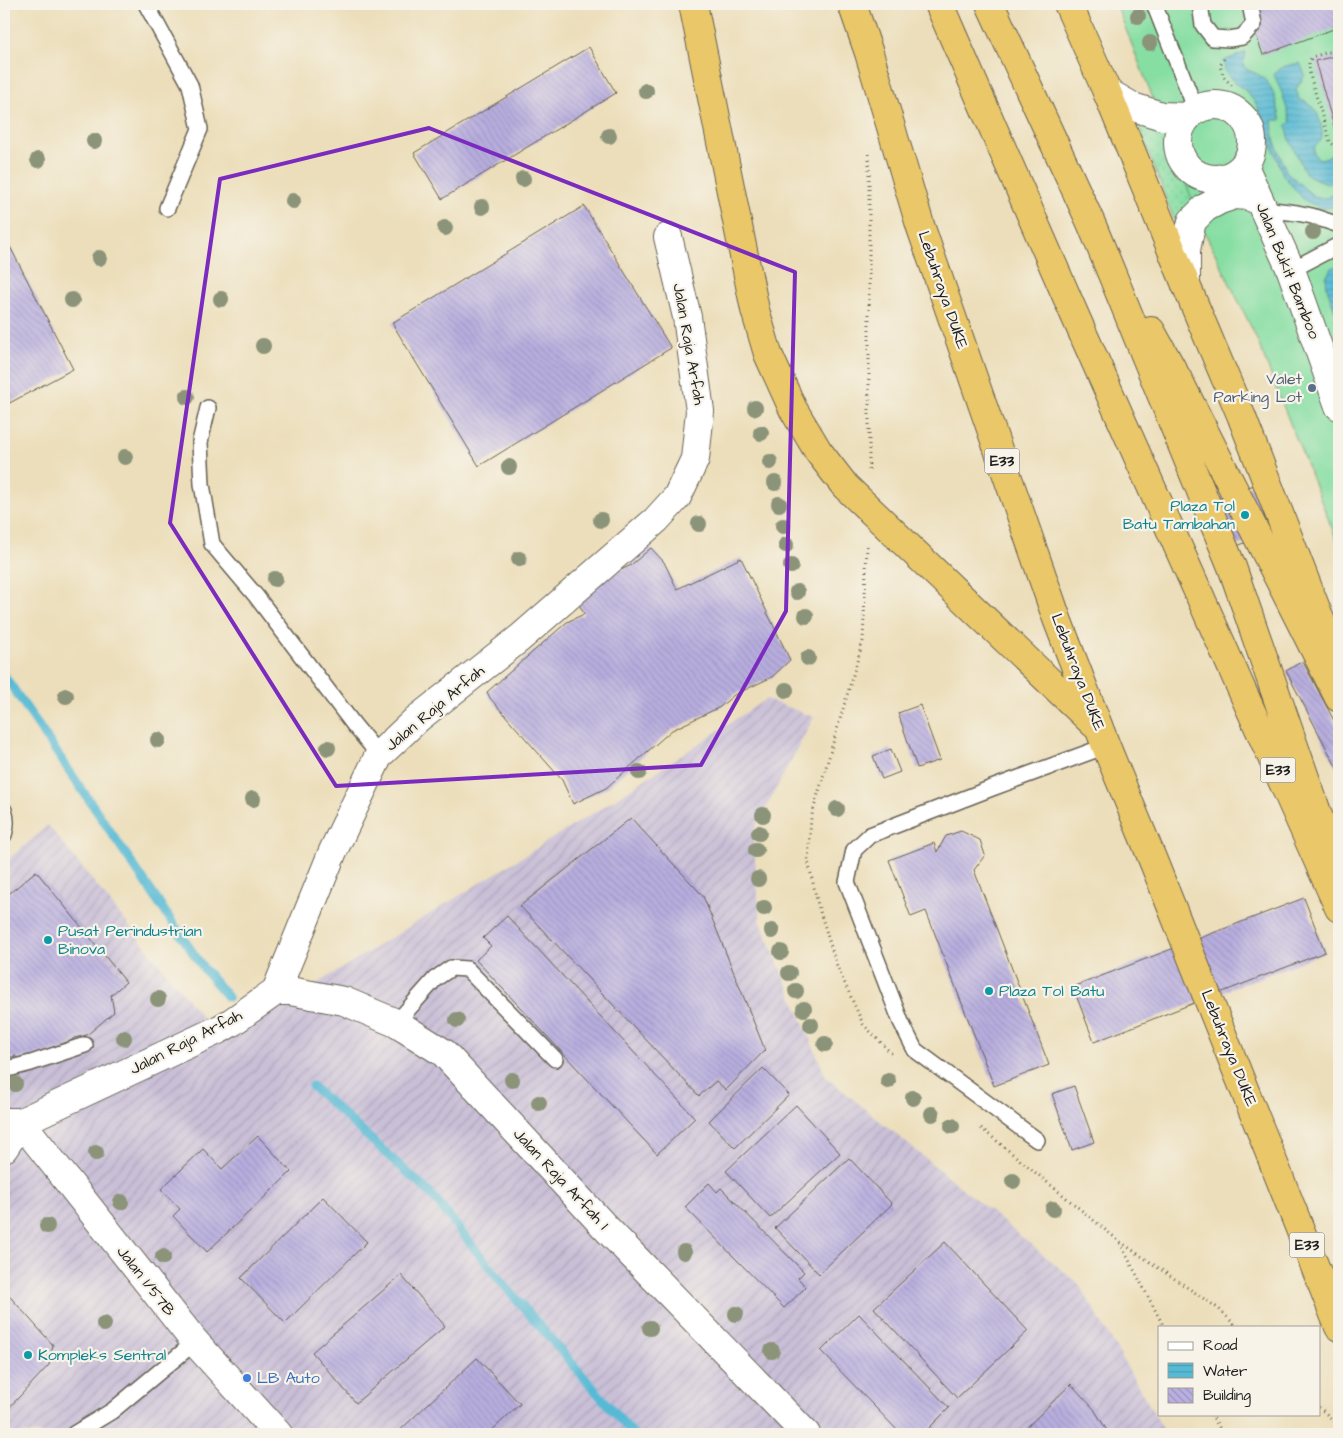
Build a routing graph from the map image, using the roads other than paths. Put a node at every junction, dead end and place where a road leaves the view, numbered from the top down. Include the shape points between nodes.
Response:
1 (146, 4) edge
2 (693, 4) edge
3 (852, 4) edge
4 (939, 4) edge
5 (990, 4) edge
6 (1068, 4) edge
7 (1154, 4) edge
8 (1200, 4) edge
9 (1250, 4) edge
10 (1107, 92) junction
11 (1191, 113) junction
12 (1234, 172) junction
13 (1262, 205) junction
14 (167, 208) dead end
15 (1192, 221) junction
16 (1091, 223) junction
17 (1339, 225) edge
18 (668, 238) dead end
19 (1339, 246) edge
20 (1292, 270) junction
21 (1186, 285) junction
22 (1339, 406) edge
23 (208, 408) dead end
24 (1339, 668) edge
25 (1339, 698) edge
26 (1102, 738) junction
27 (379, 755) junction
28 (4, 810) edge
29 (4, 835) edge
30 (1339, 876) edge
31 (1339, 908) edge
32 (276, 991) junction
33 (396, 1023) junction
34 (85, 1045) dead end
35 (555, 1059) dead end
36 (4, 1070) edge
37 (12, 1122) edge
38 (1037, 1140) dead end
39 (4, 1148) edge
40 (1339, 1327) edge
41 (195, 1342) junction
42 (74, 1434) edge
43 (278, 1434) edge
44 (806, 1434) edge

1 - 14 lane via 190,85 200,129
2 - 26 highway via 755,310 768,354 793,409 818,451 845,486
3 - 26 highway, Lebuhraya DUKE / E33 via 920,225 1057,619
4 - 31 highway, E33
5 - 16 highway
6 - 10 highway
7 - 11 lane
8 - 9 lane via 1203,25 1212,38 1229,39 1242,37 1254,24
10 - 11 street via 1134,107 1162,116
10 - 21 highway
11 - 12 street via 1181,126 1178,137 1178,148 1189,168 1199,176 1211,179
11 - 12 street via 1206,105 1217,105 1229,107 1247,122 1251,132 1250,156
12 - 13 street, Jalan Bukit Bamboo
12 - 15 street via 1202,201
13 - 15 street via 1248,196 1235,195 1205,208
13 - 17 lane
13 - 20 street, Jalan Bukit Bamboo
15 - 21 street via 1186,250
16 - 25 highway via 1181,385
16 - 30 highway via 1232,567
18 - 27 street, Jalan Raja Arfah via 687,317 700,411 694,459 677,497 656,520 520,638 417,719
19 - 20 lane
20 - 22 street, Jalan Bukit Bamboo
21 - 24 highway via 1241,415
23 - 27 lane via 200,442 202,484 212,544
26 - 38 lane via 992,788 870,835 854,850 847,882 915,1050
26 - 40 highway, Lebuhraya DUKE / E33
27 - 32 street, Jalan Raja Arfah via 333,851
28 - 29 lane via 7,820
32 - 33 street, Jalan Raja Arfah 1 via 344,1001
32 - 37 street, Jalan Raja Arfah via 226,1026
33 - 35 lane via 435,979 451,968 467,969
33 - 44 street, Jalan Raja Arfah 1 via 444,1053 605,1227
34 - 36 lane
37 - 39 street
37 - 41 street, Jalan 1/57B
41 - 42 lane via 112,1411
41 - 43 street, Jalan 1/57B

